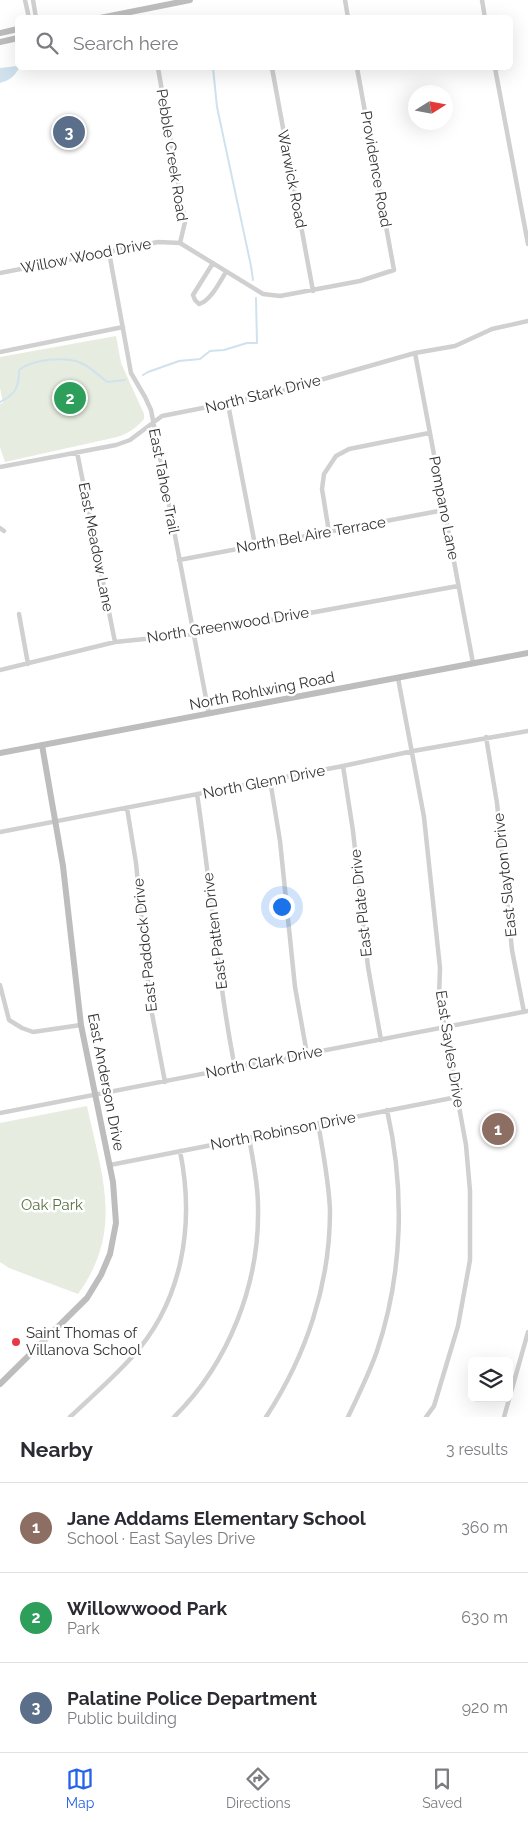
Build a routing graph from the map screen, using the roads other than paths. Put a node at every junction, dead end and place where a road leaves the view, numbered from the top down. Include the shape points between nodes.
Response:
1 (26, 0) edge
2 (33, 0) edge
3 (187, 0) edge
4 (345, 0) edge
5 (482, 0) edge
6 (28, 15) edge
7 (36, 15) edge
8 (114, 15) edge
9 (348, 15) edge
10 (484, 15) edge
11 (15, 30) edge
12 (0, 33) edge
13 (15, 39) edge
14 (0, 42) edge
15 (158, 70) edge
16 (272, 70) edge
17 (357, 70) edge
18 (495, 70) edge
19 (180, 243) junction
20 (528, 244) edge
21 (109, 252) junction
22 (212, 263) junction
23 (226, 272) junction
24 (0, 273) edge
25 (313, 291) junction
26 (528, 322) edge
27 (122, 327) junction
28 (0, 352) edge
29 (415, 353) junction
30 (228, 404) junction
31 (153, 422) junction
32 (430, 433) junction
33 (77, 452) junction
34 (0, 467) edge
35 (444, 510) junction
36 (329, 532) junction
37 (255, 545) junction
38 (179, 560) junction
39 (458, 586) junction
40 (19, 614) dead end
41 (194, 634) junction
42 (114, 642) junction
43 (528, 653) edge
44 (472, 663) junction
45 (28, 664) junction
46 (0, 670) edge
47 (398, 678) junction
48 (209, 714) junction
49 (528, 731) edge
50 (486, 737) junction
51 (42, 745) junction
52 (413, 751) junction
53 (0, 753) edge
54 (343, 766) junction
55 (270, 780) junction
56 (198, 794) junction
57 (127, 808) junction
58 (55, 822) junction
59 (0, 832) edge
60 (0, 985) edge
61 (526, 1012) edge
62 (81, 1025) junction
63 (444, 1027) junction
64 (381, 1040) junction
65 (307, 1054) junction
66 (235, 1068) junction
67 (165, 1082) junction
68 (94, 1094) junction
69 (457, 1097) junction
70 (387, 1110) junction
71 (0, 1113) edge
72 (318, 1124) junction
73 (249, 1138) junction
74 (180, 1151) junction
75 (110, 1165) junction
76 (528, 1332) edge
77 (0, 1384) edge
78 (70, 1417) edge
79 (174, 1417) edge
80 (266, 1417) edge
81 (348, 1417) edge
82 (426, 1417) edge
83 (504, 1417) edge

1 - 6 street
2 - 7 street
3 - 8 street
4 - 9 street
5 - 10 street
11 - 12 street
13 - 14 street
15 - 19 street, Pebble Creek Road via 185,222
16 - 25 street, Warwick Road
17 - 25 street, Providence Road via 394,270
18 - 20 street
19 - 21 street, Willow Wood Drive via 158,242
19 - 22 street
21 - 24 street, Willow Wood Drive
21 - 27 street, East Tahoe Trail
22 - 23 street
22 - 23 street via 193,295 199,304 204,303
23 - 25 street via 263,294 280,296
26 - 29 street, North Stark Drive via 492,329 455,346
27 - 28 street
27 - 31 street, East Tahoe Trail via 131,373 148,403
29 - 30 street, North Stark Drive
29 - 32 street, Pompano Lane
30 - 31 street, North Stark Drive via 162,416
30 - 37 street
31 - 33 street, North Stark Drive via 130,440
31 - 38 street, East Tahoe Trail
32 - 35 street, Pompano Lane
32 - 36 street via 349,449 336,456 324,474 322,489
33 - 34 street, North Stark Drive
33 - 42 street, East Meadow Lane
35 - 36 street, North Bel Aire Terrace
35 - 39 street, Pompano Lane
36 - 37 street, North Bel Aire Terrace
37 - 38 street, North Bel Aire Terrace
38 - 41 street, East Tahoe Trail
39 - 41 street, North Greenwood Drive
39 - 44 street, Pompano Lane
40 - 45 street
41 - 42 street, North Greenwood Drive
41 - 48 street, East Tahoe Trail
42 - 45 street, North Greenwood Drive
43 - 44 street, North Rohlwing Road
44 - 47 street, North Rohlwing Road
45 - 46 street, North Greenwood Drive
47 - 48 street, North Rohlwing Road
47 - 52 street, East Sayles Drive
48 - 51 street, North Rohlwing Road
49 - 50 street, North Glenn Drive
50 - 52 street, North Glenn Drive
50 - 61 street, East Slayton Drive via 497,803 512,950
51 - 53 street, North Rohlwing Road
51 - 58 street, East Anderson Drive
52 - 54 street, North Glenn Drive
52 - 63 street, East Sayles Drive via 424,817
54 - 55 street, North Glenn Drive
54 - 64 street, East Plate Drive via 368,967
55 - 56 street, North Glenn Drive
55 - 65 street via 280,841 295,988
56 - 57 street, North Glenn Drive
56 - 66 street, East Patten Drive via 225,1016
57 - 58 street, North Glenn Drive
57 - 67 street, East Paddock Drive via 150,1003
58 - 59 street, North Glenn Drive
58 - 62 street, East Anderson Drive
60 - 62 street via 8,1020 22,1028 33,1032
61 - 63 street, North Clark Drive
62 - 68 street, East Anderson Drive
63 - 64 street, North Clark Drive
63 - 69 street, East Sayles Drive
64 - 65 street, North Clark Drive
65 - 66 street, North Clark Drive
66 - 67 street, North Clark Drive
67 - 68 street, North Clark Drive
68 - 71 street, North Clark Drive
68 - 75 street, East Anderson Drive
69 - 70 street, North Robinson Drive
69 - 82 street, East Sayles Drive via 469,1174 470,1260 458,1326 434,1406
70 - 72 street, North Robinson Drive
70 - 81 street via 394,1142 399,1239 392,1293 377,1351
72 - 73 street, North Robinson Drive
72 - 80 street via 330,1212 319,1300 298,1360
73 - 74 street, North Robinson Drive
73 - 79 street via 258,1206 251,1278 233,1331 215,1366
74 - 75 street, North Robinson Drive
74 - 78 street via 186,1186 186,1238 179,1274 170,1296 153,1329 132,1358
75 - 77 street, East Anderson Drive via 116,1223 110,1254 101,1275 80,1307
76 - 83 street

